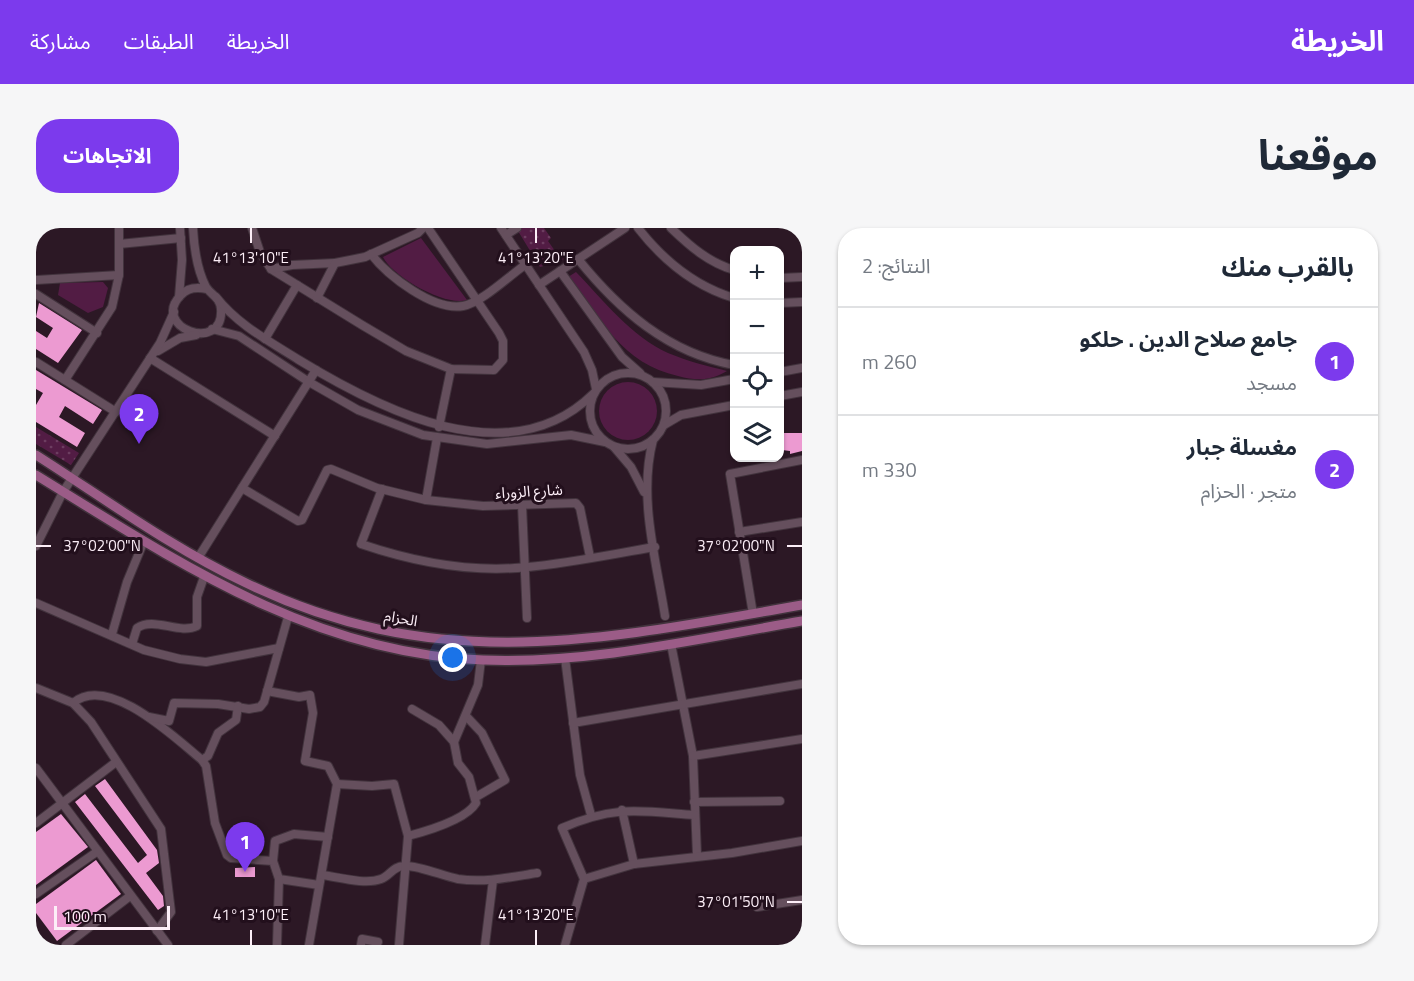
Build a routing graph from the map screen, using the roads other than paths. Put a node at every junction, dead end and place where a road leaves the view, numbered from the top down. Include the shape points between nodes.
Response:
1 (119, 228) edge
2 (180, 228) edge
3 (193, 228) edge
4 (252, 228) edge
5 (426, 228) edge
6 (517, 228) edge
7 (625, 228) edge
8 (638, 228) edge
9 (671, 228) edge
10 (503, 232) edge
11 (181, 238) junction
12 (119, 244) junction
13 (371, 255) junction
14 (578, 259) junction
15 (335, 263) junction
16 (525, 265) junction
17 (730, 268) edge
18 (271, 269) junction
19 (560, 271) junction
20 (118, 275) junction
21 (802, 277) edge
22 (784, 278) edge
23 (36, 280) edge
24 (297, 285) junction
25 (539, 285) junction
26 (207, 289) junction
27 (36, 294) edge
28 (730, 296) edge
29 (179, 297) junction
30 (216, 297) junction
31 (317, 298) junction
32 (478, 300) junction
33 (802, 302) edge
34 (784, 303) edge
35 (174, 312) junction
36 (212, 329) junction
37 (97, 333) junction
38 (199, 334) junction
39 (266, 339) junction
40 (150, 358) junction
41 (36, 362) edge
42 (730, 363) edge
43 (451, 369) junction
44 (802, 369) edge
45 (316, 370) junction
46 (784, 371) edge
47 (644, 376) junction
48 (65, 380) junction
49 (730, 380) edge
50 (309, 382) junction
51 (653, 382) junction
52 (595, 392) junction
53 (802, 392) edge
54 (784, 395) edge
55 (730, 406) edge
56 (116, 412) junction
57 (664, 425) junction
58 (439, 427) junction
59 (275, 436) junction
60 (436, 438) junction
61 (653, 440) junction
62 (605, 442) junction
63 (614, 447) junction
64 (36, 455) edge
65 (802, 460) edge
66 (36, 475) edge
67 (73, 478) junction
68 (242, 488) junction
69 (382, 489) junction
70 (63, 492) junction
71 (426, 500) junction
72 (648, 502) junction
73 (522, 506) junction
74 (802, 522) edge
75 (739, 532) junction
76 (144, 541) junction
77 (36, 546) edge
78 (655, 547) junction
79 (590, 557) junction
80 (198, 558) junction
81 (526, 568) junction
82 (204, 577) junction
83 (36, 603) edge
84 (802, 605) edge
85 (753, 614) junction
86 (665, 616) dead end
87 (288, 617) junction
88 (527, 618) dead end
89 (802, 621) edge
90 (112, 634) junction
91 (132, 644) junction
92 (671, 644) junction
93 (279, 648) junction
94 (565, 658) junction
95 (481, 660) junction
96 (802, 684) edge
97 (36, 688) edge
98 (267, 691) junction
99 (73, 702) junction
100 (683, 705) junction
101 (238, 706) junction
102 (412, 709) dead end
103 (466, 716) junction
104 (147, 717) junction
105 (573, 723) junction
106 (802, 739) edge
107 (454, 742) junction
108 (693, 756) junction
109 (202, 760) junction
110 (116, 762) junction
111 (36, 768) edge
112 (337, 784) junction
113 (476, 797) junction
114 (780, 801) dead end
115 (63, 802) junction
116 (694, 802) junction
117 (622, 810) junction
118 (591, 815) junction
119 (695, 815) junction
120 (36, 823) edge
121 (408, 836) junction
122 (328, 837) junction
123 (802, 841) edge
124 (98, 851) junction
125 (697, 855) junction
126 (273, 861) junction
127 (634, 864) junction
128 (405, 865) junction
129 (537, 873) dead end
130 (322, 875) junction
131 (279, 879) junction
132 (584, 879) junction
133 (493, 880) junction
134 (319, 885) junction
135 (36, 894) edge
136 (130, 896) junction
137 (802, 900) edge
138 (758, 907) dead end
139 (157, 931) junction
140 (378, 942) dead end
141 (66, 945) edge
142 (168, 945) edge
143 (277, 945) edge
144 (309, 945) edge
145 (361, 945) edge
146 (399, 945) edge
147 (485, 945) edge
148 (565, 945) edge

1 - 12 street
2 - 11 street
3 - 26 street via 198,266
4 - 18 street
5 - 13 street
5 - 32 street
6 - 10 street
7 - 14 street
8 - 28 street via 679,270
9 - 17 street via 715,264
10 - 16 street
11 - 12 street
11 - 29 street
12 - 20 street
13 - 15 street
13 - 32 street via 384,270 427,298 447,306 464,306
14 - 19 street
14 - 42 street via 619,306 667,341
15 - 18 street
15 - 31 street
16 - 25 street
16 - 32 street
18 - 24 street
19 - 25 street
19 - 47 street via 616,349
20 - 23 street
20 - 37 street via 112,308
21 - 22 street
24 - 31 street
24 - 39 street
25 - 52 street via 584,352
26 - 29 street via 189,289
26 - 30 street
27 - 37 street
29 - 35 street
30 - 36 street via 220,318
30 - 39 street via 233,317
31 - 43 street via 406,351
32 - 43 street via 503,341 503,360 494,370
33 - 34 street
35 - 38 street via 180,326
35 - 40 street
36 - 38 street
36 - 50 street via 239,336
37 - 48 street
38 - 40 street via 172,341
39 - 45 street
40 - 56 street
40 - 59 street
41 - 48 street
43 - 58 street
44 - 46 street
45 - 50 street
45 - 58 street via 377,404
47 - 51 street
47 - 52 street via 621,374 604,381
48 - 56 street
49 - 51 street via 701,385
50 - 59 street
50 - 60 street via 365,413
51 - 57 street via 665,402
52 - 58 street via 562,418 530,429 495,432
52 - 62 street via 590,417
53 - 54 street
55 - 57 street via 681,415
56 - 67 street
57 - 61 street
59 - 68 street
60 - 62 street via 487,444 571,435
60 - 71 street
61 - 63 street via 637,448
61 - 72 street via 646,470
62 - 63 street
63 - 72 street via 632,467
64 - 67 main road, الحزام
65 - 75 street via 729,474
66 - 70 main road
67 - 70 street
67 - 80 main road, الحزام
68 - 69 street, شارع الزوراء via 298,521 331,469
68 - 80 street
69 - 71 street, شارع الزوراء
69 - 81 street via 361,544 426,562
70 - 76 main road
70 - 77 street
71 - 73 street, شارع الزوراء
72 - 78 street
73 - 79 street, شارع الزوراء via 576,503
73 - 81 street
74 - 75 street
75 - 85 street
76 - 82 main road
76 - 90 street
78 - 79 street
78 - 86 street
79 - 81 street
80 - 85 main road, الحزام via 255,588 322,614 443,640 498,644 569,641
81 - 88 street
82 - 87 main road
82 - 91 street via 197,597 196,626 188,629 144,624 137,628
83 - 90 street
84 - 85 main road, الحزام
87 - 93 street
87 - 95 main road via 399,649
89 - 92 main road
90 - 91 street
91 - 93 street via 154,654 198,662
92 - 94 main road
92 - 100 street
93 - 98 street
94 - 95 main road
94 - 105 street
95 - 103 street via 478,685
96 - 100 street
97 - 99 street
98 - 101 street via 264,702 254,709
98 - 112 street via 299,697 310,695 313,713 305,761 328,766
99 - 104 street via 100,694
99 - 110 street
100 - 105 street
100 - 108 street
101 - 104 street via 174,702 169,721
101 - 109 street via 236,720 218,733 208,756
102 - 107 street via 440,725
103 - 107 street
103 - 113 street via 482,733 505,780
104 - 109 street
105 - 118 street via 580,775
106 - 108 street
107 - 113 street via 458,763 469,777
108 - 116 street
109 - 126 street via 217,831 227,855
110 - 115 street
110 - 139 street via 163,837 171,912
111 - 115 street
112 - 121 street via 394,784
112 - 122 street
113 - 121 street via 468,812 440,827
114 - 116 street
115 - 120 street
115 - 124 street
116 - 119 street
117 - 118 street
117 - 119 street
117 - 127 street
118 - 132 street via 562,828
119 - 125 street
121 - 128 street
122 - 126 street via 294,834 275,841
122 - 130 street
123 - 125 street
124 - 135 street
124 - 136 street
125 - 127 street
126 - 131 street
127 - 132 street
128 - 130 street via 374,881
128 - 133 street via 438,875
128 - 146 street
129 - 133 street
130 - 134 street
131 - 134 street
131 - 143 street
132 - 148 street
133 - 147 street
134 - 144 street
136 - 139 street
136 - 141 street
137 - 138 street
139 - 142 street
140 - 145 street via 362,939

